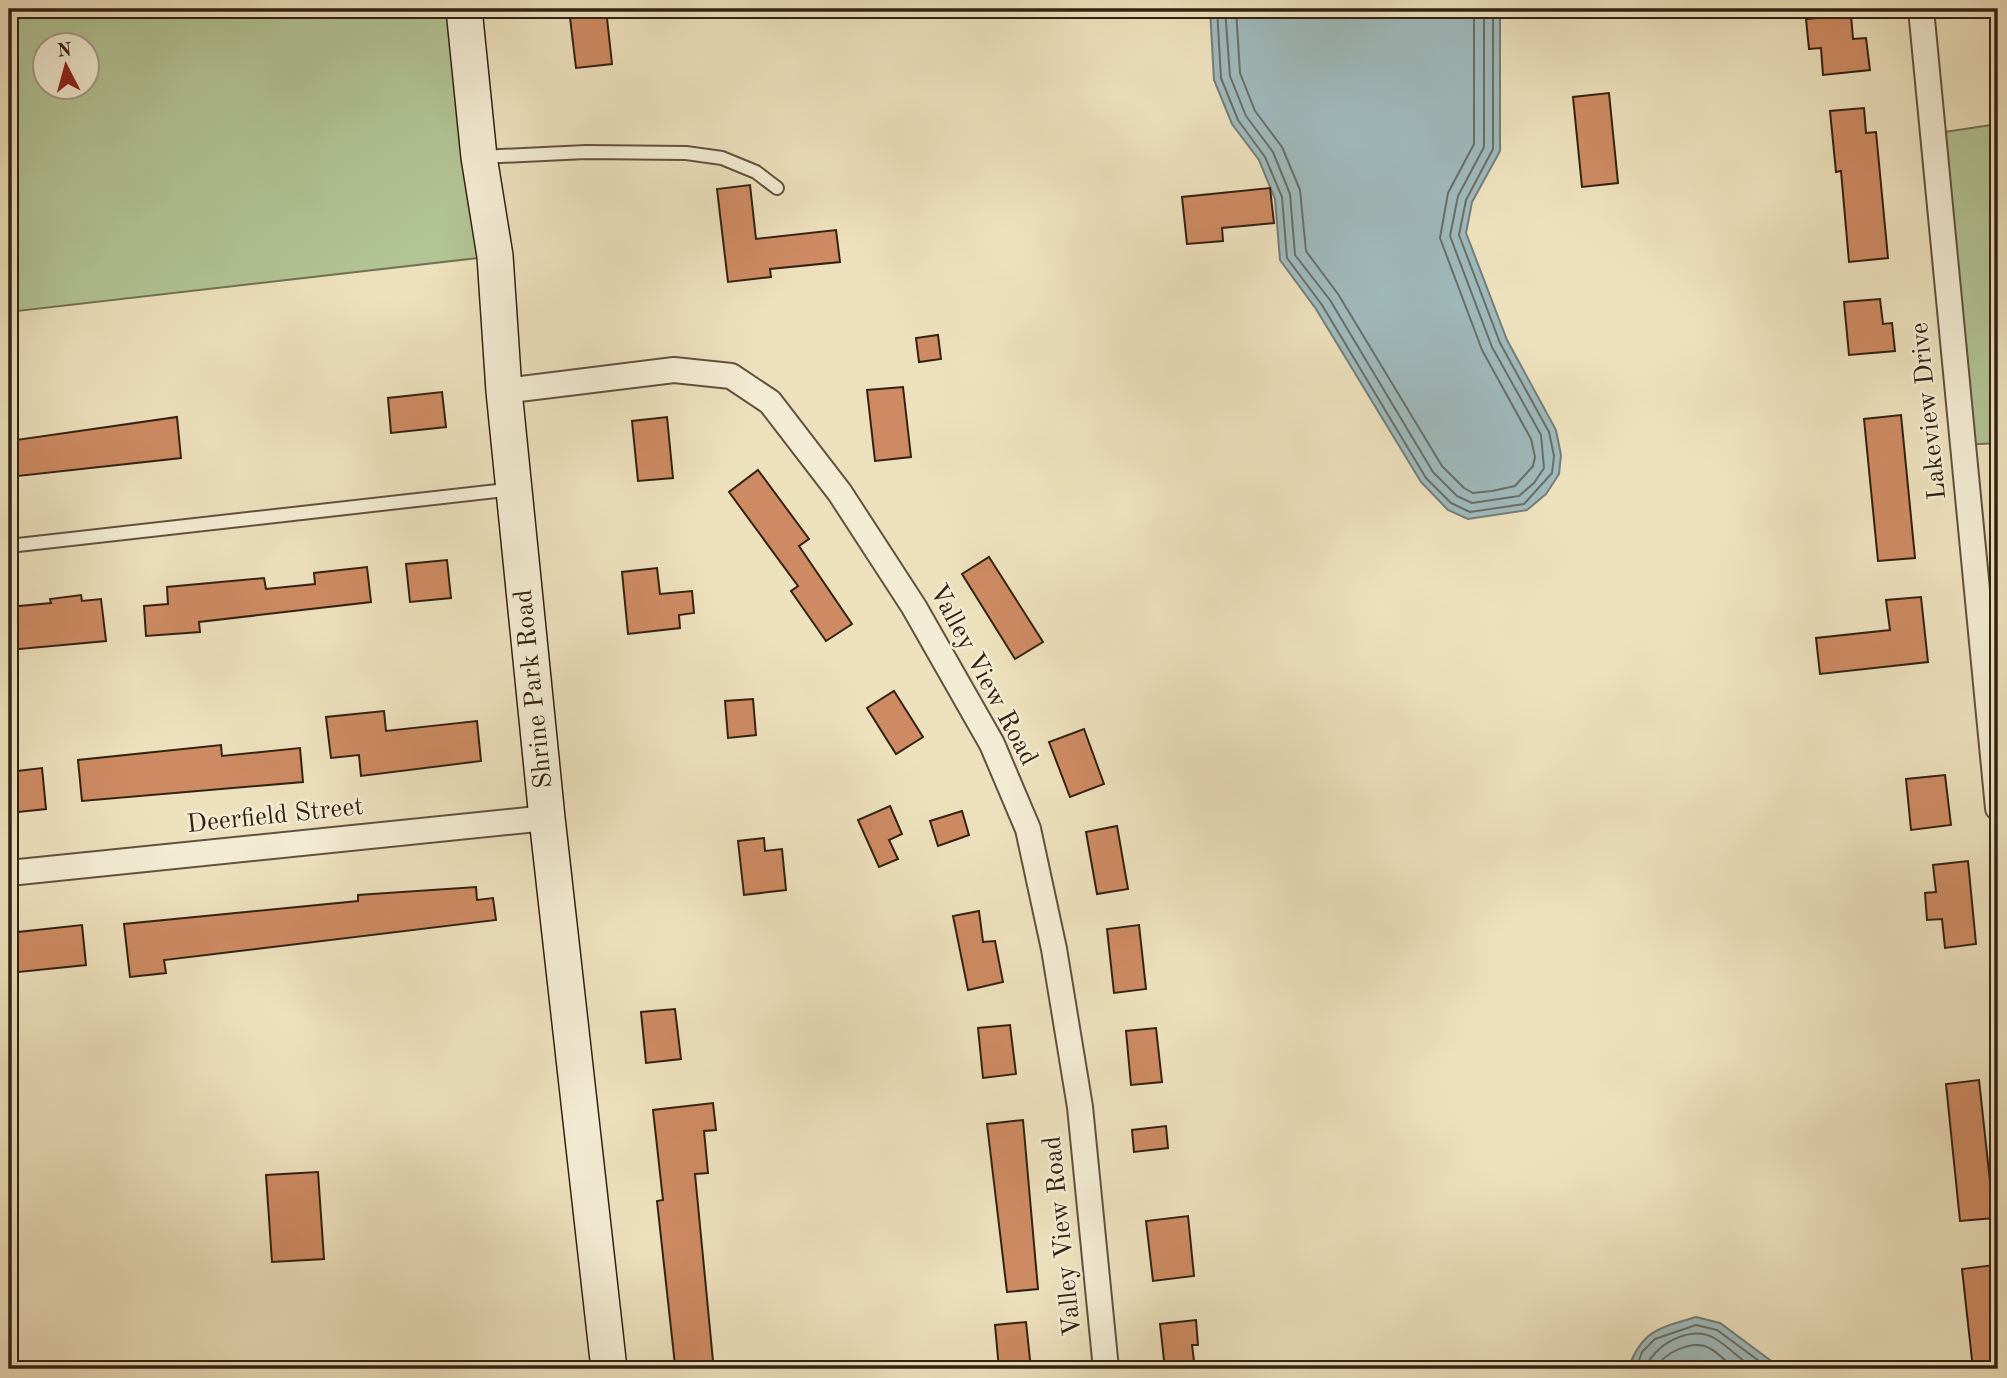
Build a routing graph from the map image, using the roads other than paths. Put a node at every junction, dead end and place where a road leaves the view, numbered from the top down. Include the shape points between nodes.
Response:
1 (464, 9) edge
2 (1921, 9) edge
3 (479, 157) junction
4 (777, 188) dead end
5 (504, 391) junction
6 (514, 489) junction
7 (9, 547) edge
8 (1998, 808) edge
9 (547, 818) junction
10 (9, 873) edge
11 (609, 1369) edge
12 (1106, 1369) edge

1 - 3 street, Shrine Park Road
2 - 8 street, Lakeview Drive
3 - 4 lane via 686,153 722,158 756,172
3 - 5 street, Shrine Park Road via 495,256
5 - 6 street, Shrine Park Road
5 - 12 street, Valley View Road via 674,370 731,376 771,402 840,493 914,607 992,744 1028,830 1054,949 1080,1107
6 - 7 lane
6 - 9 street, Shrine Park Road
9 - 10 street, Deerfield Street
9 - 11 street, Shrine Park Road

